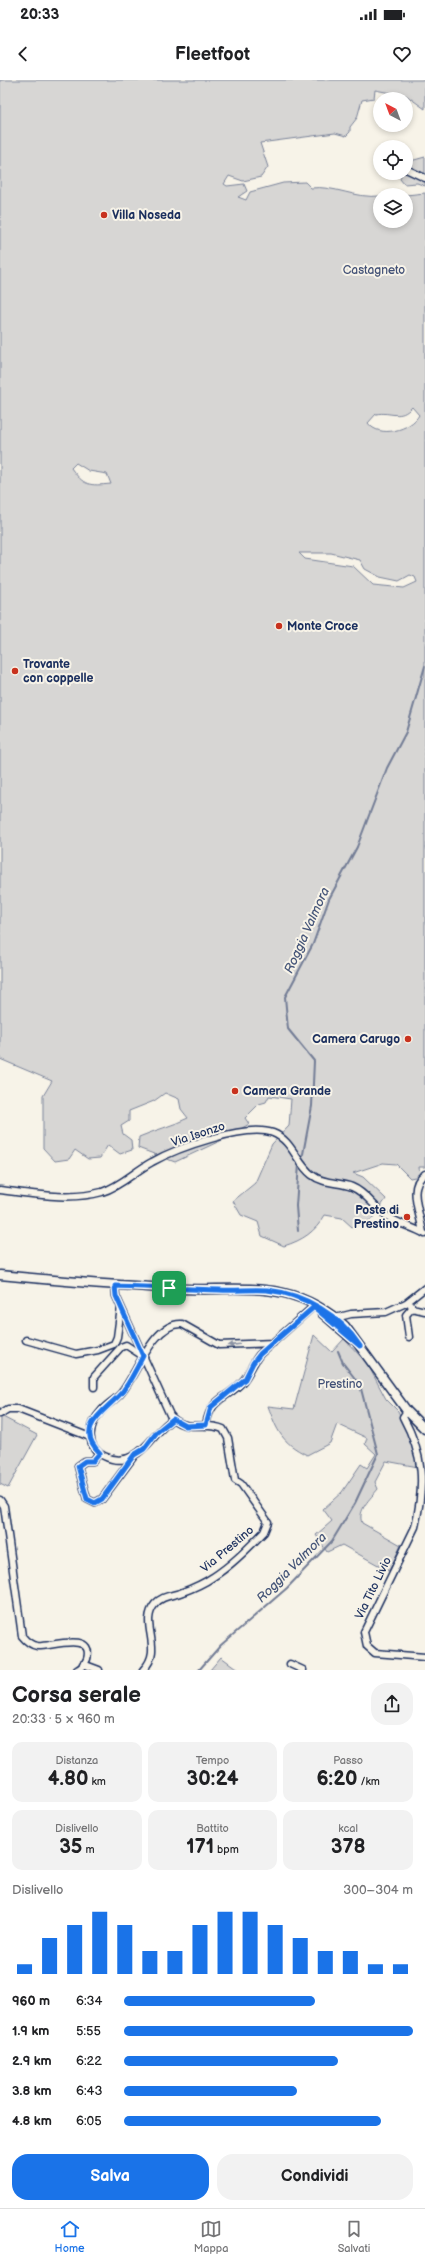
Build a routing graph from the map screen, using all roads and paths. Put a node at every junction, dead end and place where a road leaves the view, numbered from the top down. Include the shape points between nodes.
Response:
1 (413, 172) edge
2 (425, 178) edge
3 (425, 1174) edge
4 (0, 1190) edge
5 (424, 1234) edge
6 (0, 1275) edge
7 (115, 1286) junction
8 (425, 1288) edge
9 (409, 1301) junction
10 (121, 1305) junction
11 (312, 1305) junction
12 (412, 1308) junction
13 (425, 1312) edge
14 (325, 1313) junction
15 (349, 1315) junction
16 (337, 1318) junction
17 (345, 1326) junction
18 (408, 1337) dead end
19 (26, 1340) dead end
20 (273, 1343) junction
21 (360, 1346) junction
22 (143, 1356) junction
23 (94, 1387) dead end
24 (408, 1411) junction
25 (0, 1414) edge
26 (173, 1419) junction
27 (206, 1425) junction
28 (425, 1429) edge
29 (90, 1436) junction
30 (100, 1453) junction
31 (134, 1455) junction
32 (423, 1481) edge
33 (0, 1500) edge
34 (425, 1657) edge
35 (83, 1664) junction
36 (290, 1664) dead end
37 (76, 1670) edge
38 (99, 1670) edge
39 (143, 1670) edge
40 (303, 1670) edge

1 - 2 street
3 - 5 street via 417,1182 415,1192
4 - 5 street, Via Isonzo via 54,1196 103,1192 152,1162 217,1137 268,1132 280,1137 312,1176 352,1187 368,1198 386,1216
6 - 7 main road
7 - 10 street via 116,1296
7 - 11 main road via 223,1291 267,1290
8 - 9 street
9 - 12 street
9 - 15 street via 386,1312
10 - 19 street via 117,1337 114,1344 104,1348 76,1354
10 - 22 street
11 - 14 main road
11 - 20 street
12 - 13 street
12 - 18 street via 406,1314
14 - 15 street
14 - 16 main road
14 - 21 main road
15 - 16 street
15 - 17 street via 344,1320
16 - 17 main road
17 - 21 main road
20 -> 22 street via 219,1346 187,1326 177,1324 167,1327
20 - 27 street via 253,1363 245,1379 236,1389 211,1407
21 - 24 main road
22 - 23 street via 126,1345 121,1347 94,1376
22 - 26 street
22 - 29 street via 122,1392 95,1418
24 - 28 main road
24 - 32 street, Via Tito Livio via 403,1417 420,1456
25 - 29 street via 8,1409 18,1409
26 - 27 street, Via Prestino via 186,1426
26 - 31 street via 157,1432 144,1449
27 - 39 street, Via Prestino via 217,1426 226,1433 235,1480 241,1484 268,1522 267,1528 240,1556 213,1578 178,1594 162,1598 156,1603 149,1618 152,1657
29 - 30 street via 91,1443
30 - 31 street via 124,1460
30 - 31 street via 93,1461 85,1461 78,1466 87,1499 95,1503 102,1499
32 - 34 street, Via Tito Livio via 415,1527 364,1632 367,1646 375,1653
33 - 35 street via 4,1506 22,1636 36,1646 77,1642 86,1651 86,1660
35 - 37 street
35 - 38 street
36 - 40 street

